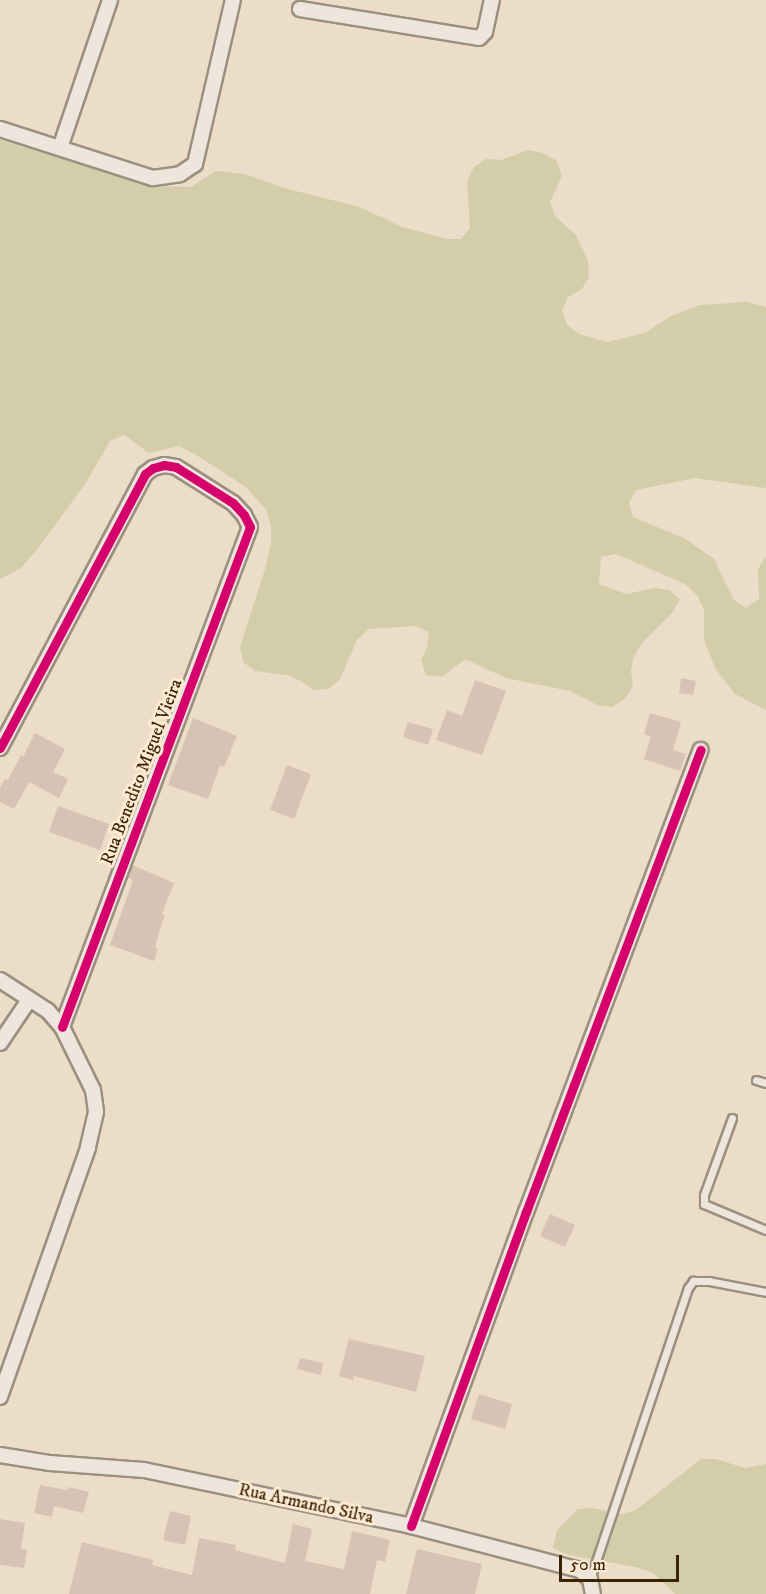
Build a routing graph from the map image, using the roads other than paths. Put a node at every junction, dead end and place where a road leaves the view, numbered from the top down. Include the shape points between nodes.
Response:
1 (110, 0) edge
2 (233, 0) edge
3 (492, 0) edge
4 (300, 9) dead end
5 (0, 129) edge
6 (60, 148) junction
7 (0, 748) edge
8 (701, 750) dead end
9 (0, 980) edge
10 (30, 1000) junction
11 (62, 1027) junction
12 (0, 1043) edge
13 (756, 1080) dead end
14 (766, 1083) edge
15 (732, 1118) dead end
16 (766, 1230) edge
17 (766, 1293) edge
18 (0, 1397) edge
19 (0, 1455) edge
20 (411, 1526) junction
21 (590, 1579) junction
22 (593, 1594) edge

1 - 6 street
2 - 6 street via 195,164 180,174 153,178
3 - 4 street via 485,32 479,38
5 - 6 street
7 - 11 street, Rua Benedito Miguel Vieira via 145,474 164,465 176,467 233,503 250,527
8 - 20 street
9 - 10 street
10 - 11 street via 48,1011
10 - 12 street
11 - 18 street via 93,1090 96,1112 88,1148
13 - 14 lane
15 - 16 lane via 704,1204
17 - 21 lane via 709,1281 693,1281 688,1288
19 - 20 street, Rua Armando Silva via 144,1470
20 - 21 street, Rua Armando Silva via 580,1570
21 - 22 street

